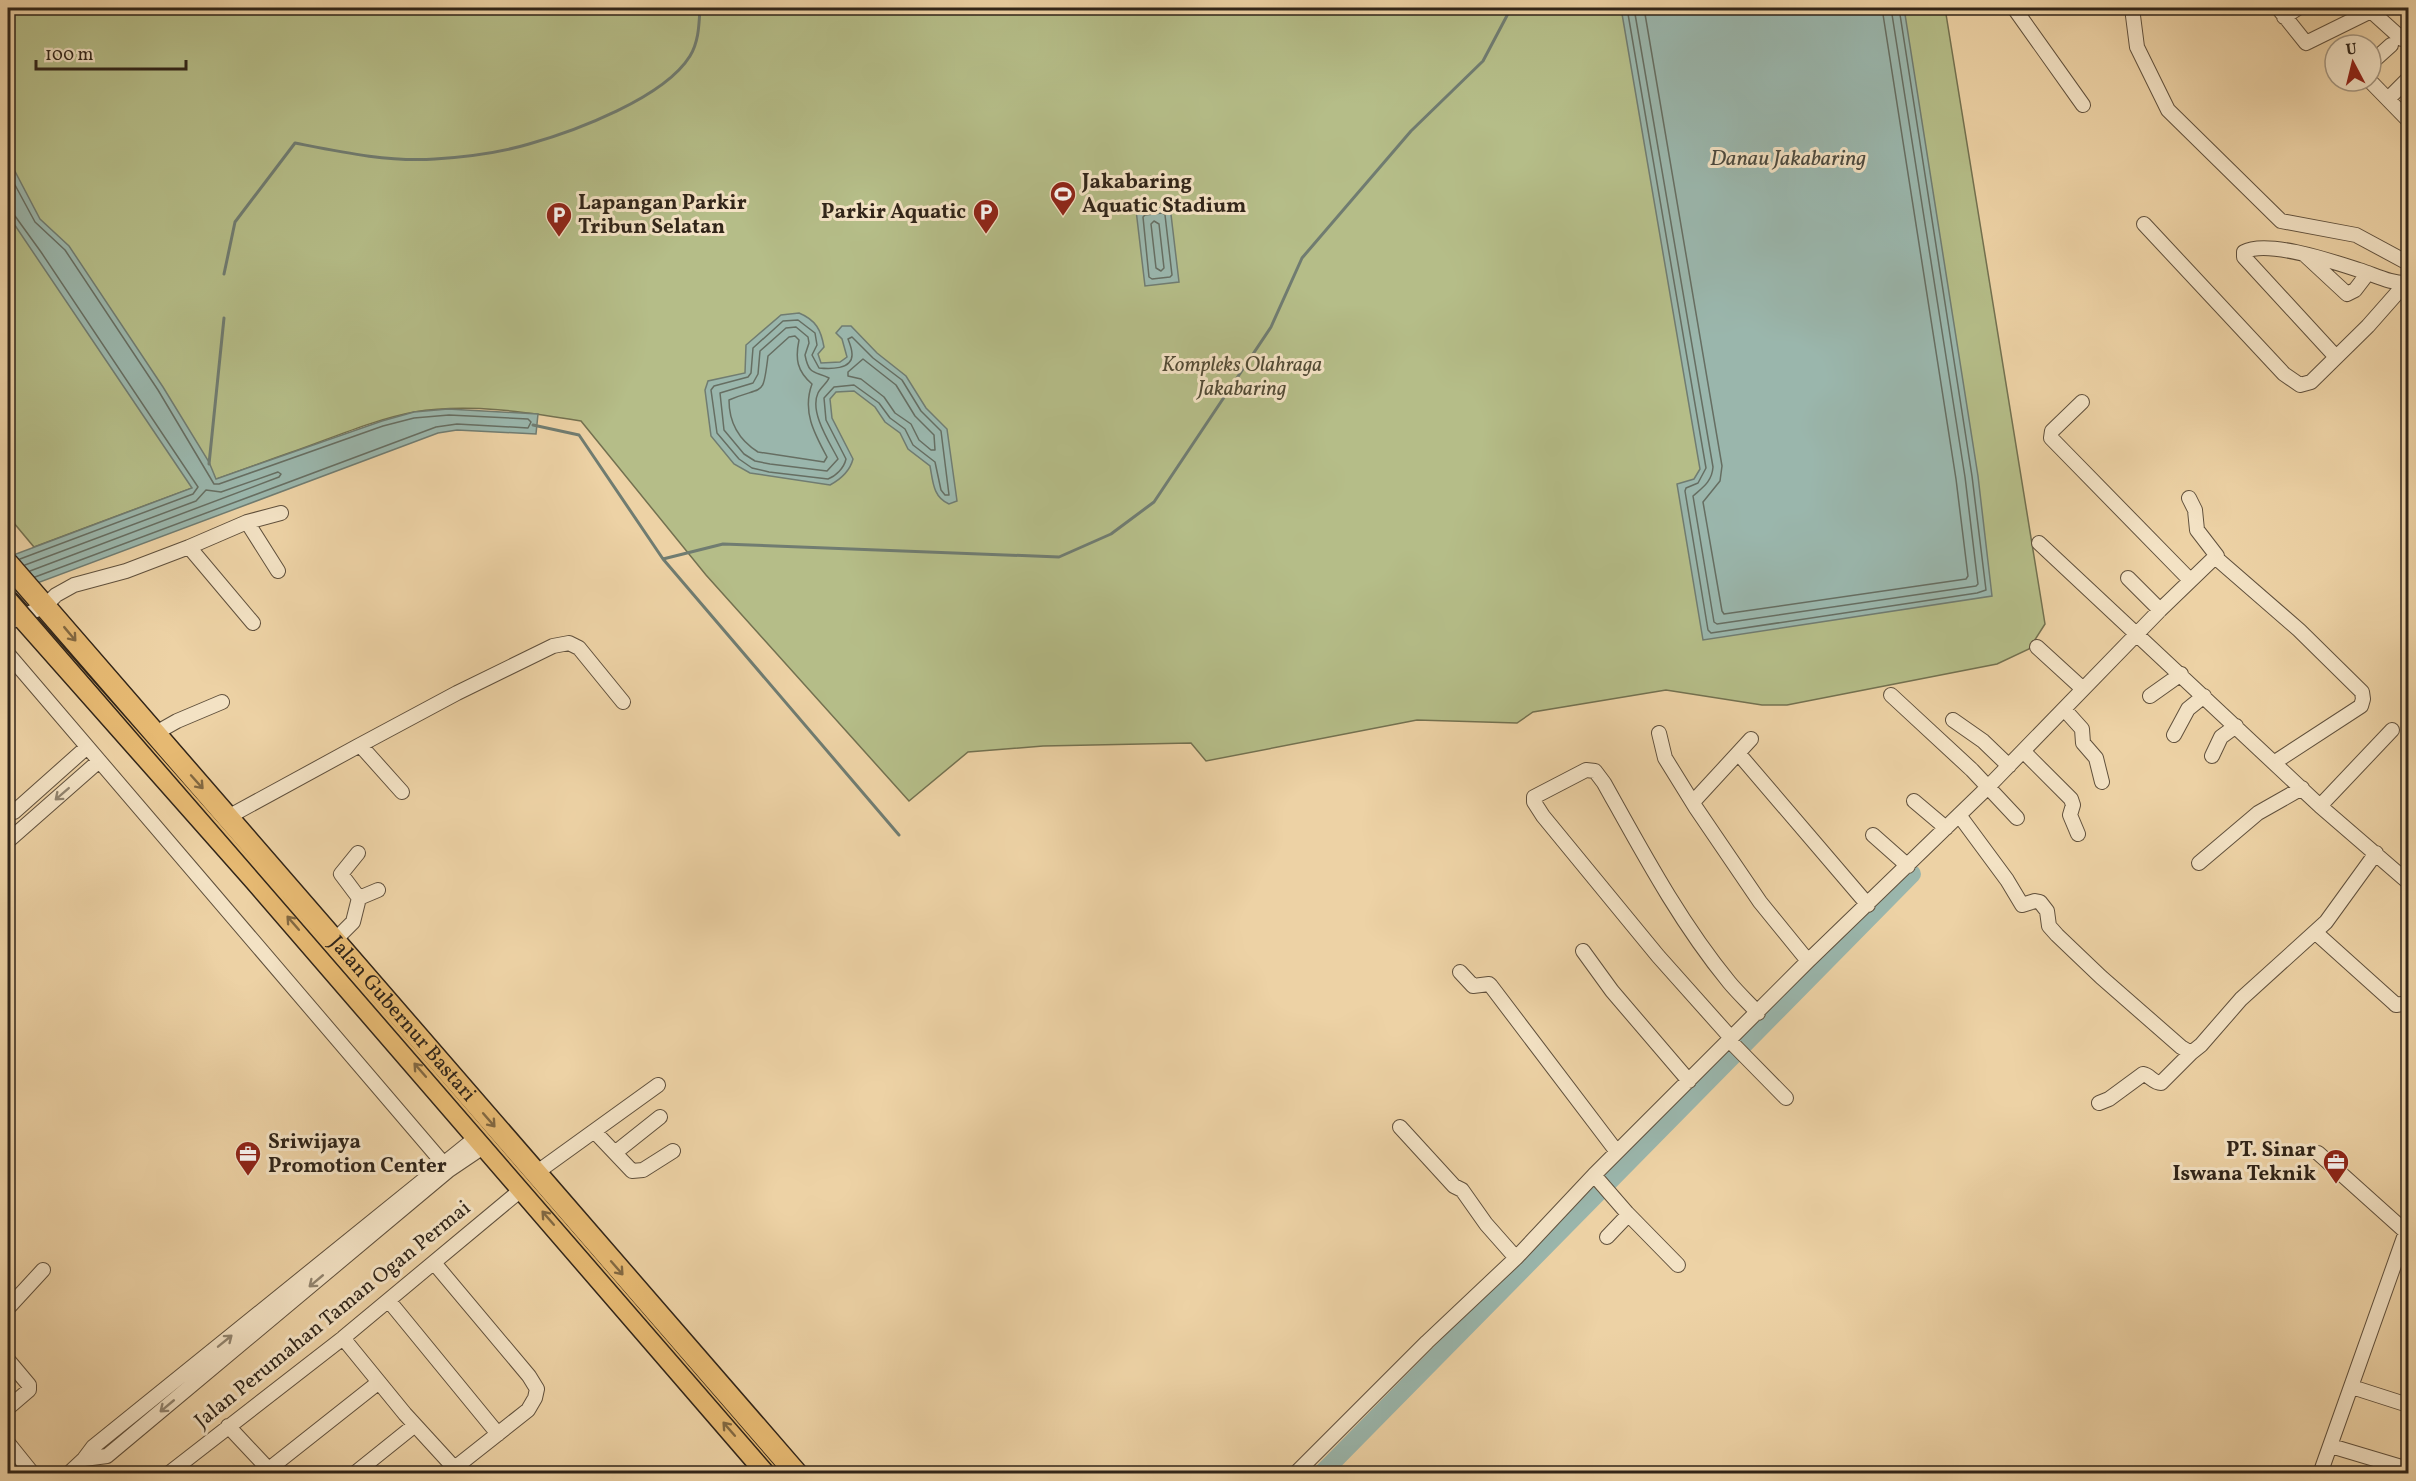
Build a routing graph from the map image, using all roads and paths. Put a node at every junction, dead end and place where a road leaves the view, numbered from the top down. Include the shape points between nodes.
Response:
1 (2014, 8) edge
2 (2132, 8) edge
3 (2298, 8) edge
4 (2281, 12) edge
5 (2329, 33) edge
6 (2323, 36) edge
7 (2383, 53) edge
8 (2409, 79) edge
9 (2382, 93) edge
10 (2388, 99) junction
11 (2083, 105) dead end
12 (2409, 120) edge
13 (2144, 224) dead end
14 (2304, 254) junction
15 (2409, 263) edge
16 (2368, 273) junction
17 (2407, 283) edge
18 (2336, 357) junction
19 (2082, 402) dead end
20 (2190, 498) dead end
21 (281, 513) dead end
22 (247, 522) junction
23 (2039, 543) dead end
24 (189, 547) junction
25 (2217, 556) dead end
26 (8, 564) edge
27 (278, 571) dead end
28 (2182, 571) junction
29 (2128, 578) dead end
30 (43, 597) junction
31 (2151, 602) junction
32 (12, 611) edge
33 (253, 623) dead end
34 (2137, 634) junction
35 (2037, 647) dead end
36 (8, 654) edge
37 (2181, 674) junction
38 (2083, 689) junction
39 (1891, 695) dead end
40 (2150, 696) dead end
41 (2204, 696) junction
42 (222, 702) dead end
43 (622, 702) dead end
44 (2064, 709) junction
45 (1953, 720) dead end
46 (2236, 726) junction
47 (2392, 730) dead end
48 (1659, 733) dead end
49 (154, 734) junction
50 (2174, 735) dead end
51 (1751, 738) dead end
52 (360, 745) junction
53 (87, 747) junction
54 (2023, 751) junction
55 (1738, 753) junction
56 (2212, 756) dead end
57 (99, 761) junction
58 (2275, 762) junction
59 (2009, 766) junction
60 (2102, 782) dead end
61 (1988, 786) junction
62 (2302, 788) junction
63 (402, 792) dead end
64 (1914, 801) dead end
65 (1693, 802) junction
66 (2320, 806) junction
67 (11, 809) edge
68 (1959, 815) junction
69 (228, 817) junction
70 (2017, 818) dead end
71 (25, 826) junction
72 (1946, 828) junction
73 (2078, 834) dead end
74 (1873, 835) dead end
75 (8, 841) edge
76 (358, 853) dead end
77 (2376, 854) junction
78 (2199, 863) dead end
79 (1908, 866) junction
80 (2409, 882) edge
81 (378, 890) dead end
82 (359, 898) junction
83 (1868, 905) junction
84 (2315, 932) junction
85 (334, 940) junction
86 (1582, 951) dead end
87 (1808, 961) junction
88 (1460, 972) dead end
89 (2409, 1003) edge
90 (1758, 1013) junction
91 (1731, 1041) junction
92 (2191, 1053) junction
93 (1689, 1082) junction
94 (658, 1085) dead end
95 (1786, 1098) dead end
96 (2099, 1103) dead end
97 (660, 1117) dead end
98 (1400, 1127) dead end
99 (594, 1131) junction
100 (476, 1144) junction
101 (673, 1151) dead end
102 (616, 1152) junction
103 (1617, 1152) junction
104 (2318, 1153) dead end
105 (451, 1163) junction
106 (529, 1181) junction
107 (1601, 1183) junction
108 (1627, 1213) junction
109 (2407, 1229) edge
110 (1607, 1236) dead end
111 (1516, 1258) junction
112 (435, 1264) junction
113 (1678, 1264) dead end
114 (43, 1270) dead end
115 (389, 1301) junction
116 (8, 1308) edge
117 (343, 1338) junction
118 (8, 1360) edge
119 (379, 1382) junction
120 (2352, 1387) junction
121 (724, 1392) junction
122 (706, 1402) junction
123 (2409, 1405) edge
124 (8, 1408) edge
125 (415, 1425) junction
126 (228, 1426) junction
127 (498, 1434) junction
128 (8, 1443) edge
129 (2331, 1446) junction
130 (2409, 1469) edge
131 (271, 1471) edge
132 (453, 1472) edge
133 (33, 1473) edge
134 (68, 1473) edge
135 (168, 1473) edge
136 (354, 1473) edge
137 (768, 1473) edge
138 (797, 1473) edge
139 (1295, 1473) edge
140 (2320, 1473) edge

1 - 11 street
2 - 15 street via 2137,47 2168,110 2281,222 2356,236
3 - 4 street
4 - 6 street via 2308,43
5 - 7 street via 2372,12 2396,42
8 - 10 street
9 - 10 street
10 - 12 street
13 - 18 street via 2292,381 2300,385 2311,382
14 - 16 street
14 - 16 street via 2347,294
14 - 18 street via 2267,249 2248,250 2244,255
16 - 17 street
17 - 18 street
19 - 28 street via 2052,431 2051,438
20 - 25 street via 2197,530
21 - 22 street
22 - 24 street
22 - 27 street
23 - 34 street
24 - 30 street
24 - 33 street
26 - 30 highway, Jalan Gubernur Bastari
28 - 31 street
28 - 58 street via 2215,557 2299,630 2362,692 2361,705
29 - 31 street
30 - 32 street
30 -> 49 highway, Jalan Gubernur Bastari
31 - 34 street
100 -> 32 highway, Jalan Gubernur Bastari via 255,880
34 - 37 street
34 - 38 street
35 - 38 street
36 - 53 street
37 - 40 street
37 - 41 street
38 - 44 street
39 - 61 street
41 - 46 street
41 - 50 street via 2188,709
42 - 49 street
43 - 52 street via 579,648 569,643 553,646 467,687
44 - 54 street
44 - 60 street via 2082,729 2082,742 2096,758
45 - 59 street
46 - 56 street via 2221,737
46 - 58 street
47 - 66 street
48 - 65 street via 1665,758
49 -> 69 highway, Jalan Gubernur Bastari
51 - 55 street
52 - 63 street
52 - 69 street
53 - 57 street
53 - 67 street
54 - 59 street
54 - 73 street via 2071,799 2070,815
55 - 65 street
55 - 83 street
57 -> 71 street
57 - 105 street
58 - 62 street
59 - 61 street
61 - 68 street
61 - 70 street
62 - 66 street
62 - 78 street via 2258,813
64 - 72 street
65 - 87 street via 1743,877
66 - 77 street
67 - 71 street
68 - 72 street
68 - 92 street via 2022,905 2040,902 2047,911 2049,927 2101,978
69 - 85 highway, Jalan Gubernur Bastari
71 - 75 street
72 - 79 street
74 - 79 street
76 - 82 street via 340,874
77 - 80 street
77 - 84 street
79 - 83 street
81 - 82 street
82 - 85 street via 353,922
83 - 87 street
84 - 89 street via 2396,1005
84 - 92 street via 2241,999
85 -> 106 highway, Jalan Gubernur Bastari
86 - 93 street
87 - 90 street
88 - 103 street via 1473,986 1491,986
90 - 91 street
90 - 91 street via 1693,933 1595,771 1586,770 1534,796 1550,825
91 - 93 street
91 - 95 street
92 - 96 street via 2161,1083 2143,1074
93 - 103 street
94 - 99 street, Jalan Perumahan Taman Ogan Permai
97 - 102 street
98 - 111 street via 1462,1190
99 - 102 street
99 - 106 street, Jalan Perumahan Taman Ogan Permai
100 - 105 street
100 - 106 highway, Jalan Gubernur Bastari
101 - 102 street via 637,1171 629,1169
103 - 107 street
104 - 109 street
105 - 134 street via 93,1447
106 - 112 street, Jalan Perumahan Taman Ogan Permai
106 -> 121 highway, Jalan Gubernur Bastari
122 -> 106 highway, Jalan Gubernur Bastari
107 - 108 street
107 - 111 street
108 - 110 street
108 - 113 street
109 - 120 street
111 - 139 street
112 - 115 street, Jalan Perumahan Taman Ogan Permai
112 - 127 street via 537,1389 528,1410
114 - 116 street
115 - 117 street, Jalan Perumahan Taman Ogan Permai
115 - 127 street
117 - 119 street
117 - 126 street, Jalan Perumahan Taman Ogan Permai
118 - 124 street via 29,1385 29,1390
119 - 125 street
119 - 131 street
120 - 123 street
120 - 129 street
121 - 122 highway
121 - 138 highway, Jalan Gubernur Bastari
137 -> 122 highway, Jalan Gubernur Bastari
125 - 132 street
125 - 136 street
126 - 131 street
126 - 135 street, Jalan Perumahan Taman Ogan Permai
127 - 132 street
128 - 133 street
129 - 130 street
129 - 140 street

